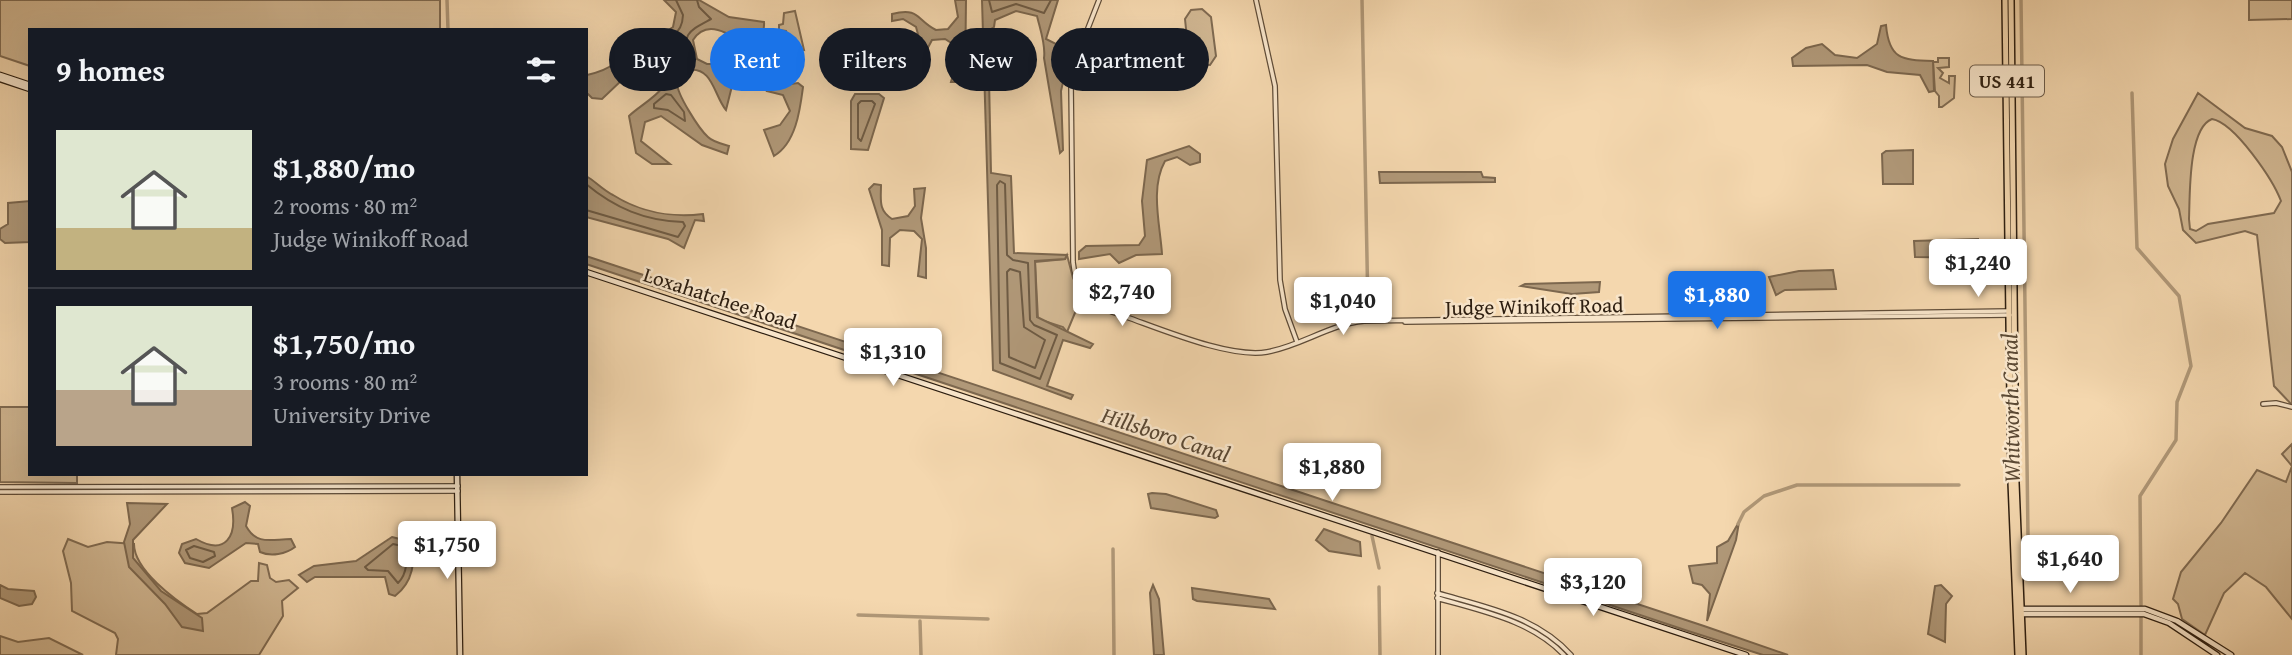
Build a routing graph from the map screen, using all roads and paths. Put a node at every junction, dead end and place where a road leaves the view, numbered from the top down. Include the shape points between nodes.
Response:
1 (1098, 0) edge
2 (1256, 0) edge
3 (2005, 0) edge
4 (2011, 0) edge
5 (2011, 11) junction
6 (0, 77) edge
7 (28, 86) edge
8 (588, 272) edge
9 (2012, 313) junction
10 (1297, 342) junction
11 (2263, 404) dead end
12 (2292, 407) edge
13 (457, 476) edge
14 (0, 489) edge
15 (51, 489) junction
16 (458, 489) junction
17 (2011, 514) junction
18 (2012, 526) junction
19 (2018, 531) junction
20 (2018, 544) junction
21 (1439, 554) junction
22 (1437, 595) junction
23 (2019, 611) junction
24 (460, 655) edge
25 (1438, 655) edge
26 (1564, 655) edge
27 (1571, 655) edge
28 (1746, 655) edge
29 (2018, 655) edge
30 (2023, 655) edge
31 (2217, 655) edge
32 (2231, 655) edge

1 - 10 street, Judge Winikoff Road via 1070,90 1072,259 1081,288 1092,302 1107,310 1234,352 1260,353
2 - 10 street via 1275,86 1280,281
3 - 5 main road
3 - 9 main road, US 441
4 - 5 main road, US 441
5 - 9 main road, US 441
6 - 7 main road
8 - 21 main road, Loxahatchee Road
9 - 10 street, Judge Winikoff Road via 1389,321 1346,324
9 - 17 main road, US 441
9 - 19 main road, US 441
11 - 12 street
13 - 16 main road
14 - 15 street
14 - 15 street
15 - 16 street
15 - 16 street
16 - 24 main road
17 - 18 main road, US 441
17 - 19 main road
18 - 20 main road
18 - 23 main road, US 441
19 - 20 main road, US 441
20 - 23 main road, US 441
21 - 22 street
21 - 28 main road, Loxahatchee Road
22 - 25 street
22 - 26 street via 1521,624
22 - 27 street via 1527,622
23 - 29 main road, US 441
23 - 30 main road, US 441
23 - 31 main road via 2144,614 2169,623
23 - 32 main road via 2145,609 2176,621

